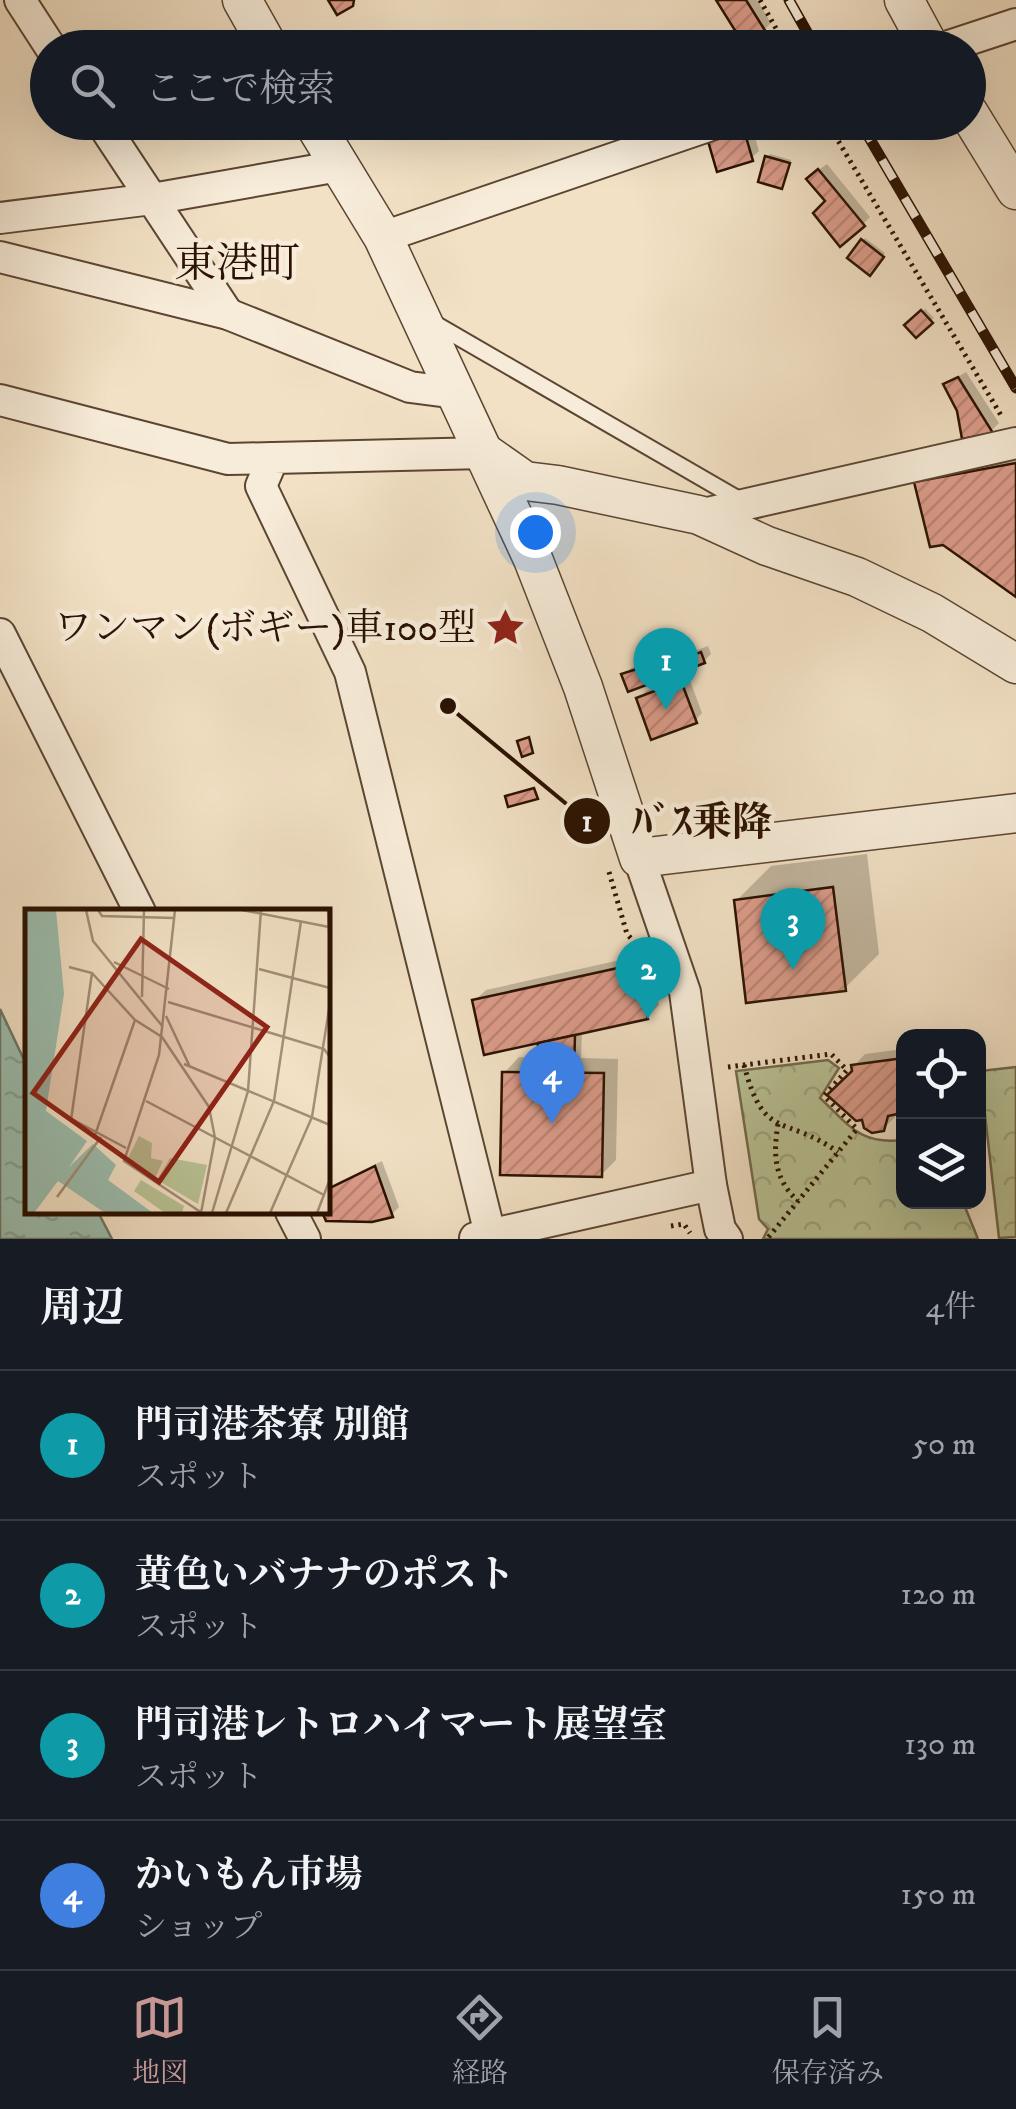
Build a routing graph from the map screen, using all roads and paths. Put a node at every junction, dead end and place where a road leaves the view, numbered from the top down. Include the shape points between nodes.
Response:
1 (20, 0) edge
2 (242, 0) edge
3 (760, 0) edge
4 (904, 0) edge
5 (1016, 24) edge
6 (39, 30) edge
7 (260, 30) edge
8 (776, 30) edge
9 (920, 30) edge
10 (986, 34) edge
11 (113, 140) edge
12 (324, 140) edge
13 (667, 140) edge
14 (839, 140) edge
15 (985, 140) edge
16 (339, 166) junction
17 (1016, 190) edge
18 (152, 199) junction
19 (0, 218) edge
20 (383, 237) junction
21 (0, 256) edge
22 (228, 314) junction
23 (420, 315) junction
24 (456, 392) junction
25 (0, 400) edge
26 (1011, 434) edge
27 (485, 453) junction
28 (272, 458) junction
29 (748, 504) junction
30 (699, 515) junction
31 (0, 634) edge
32 (1016, 664) edge
33 (1016, 814) edge
34 (622, 859) junction
35 (138, 909) edge
36 (644, 952) dead end
37 (744, 1065) junction
38 (728, 1067) dead end
39 (778, 1124) junction
40 (838, 1152) junction
41 (710, 1184) junction
42 (798, 1201) junction
43 (292, 1214) edge
44 (481, 1236) edge
45 (305, 1239) edge
46 (727, 1239) edge
47 (767, 1239) edge

1 - 6 street
2 - 7 street
3 - 8 path
4 - 9 street
5 - 10 street
11 - 18 street
12 - 16 street
13 - 20 street
14 - 26 path
15 - 17 street
16 - 18 street
16 - 20 street
18 - 19 street
18 - 22 street
20 - 23 street
21 - 22 street
22 - 24 street via 410,386
23 - 24 street
23 - 29 lane
24 - 27 street
25 - 28 street via 228,459
26 - 29 street
27 - 28 street
27 - 30 street via 526,481
27 - 34 street via 583,686
28 - 44 street via 261,486 350,672
29 - 30 street
30 - 32 street via 857,577
31 - 35 street
33 - 34 street
34 - 36 path via 627,934
34 - 41 street via 685,992
37 - 38 path
37 - 39 path via 752,1097
37 - 40 path via 830,1054 839,1062 847,1070 824,1096 858,1128
39 - 40 path
39 - 42 path via 778,1174
40 - 42 path
41 - 44 street
41 - 46 street
42 - 47 path
43 - 45 street

